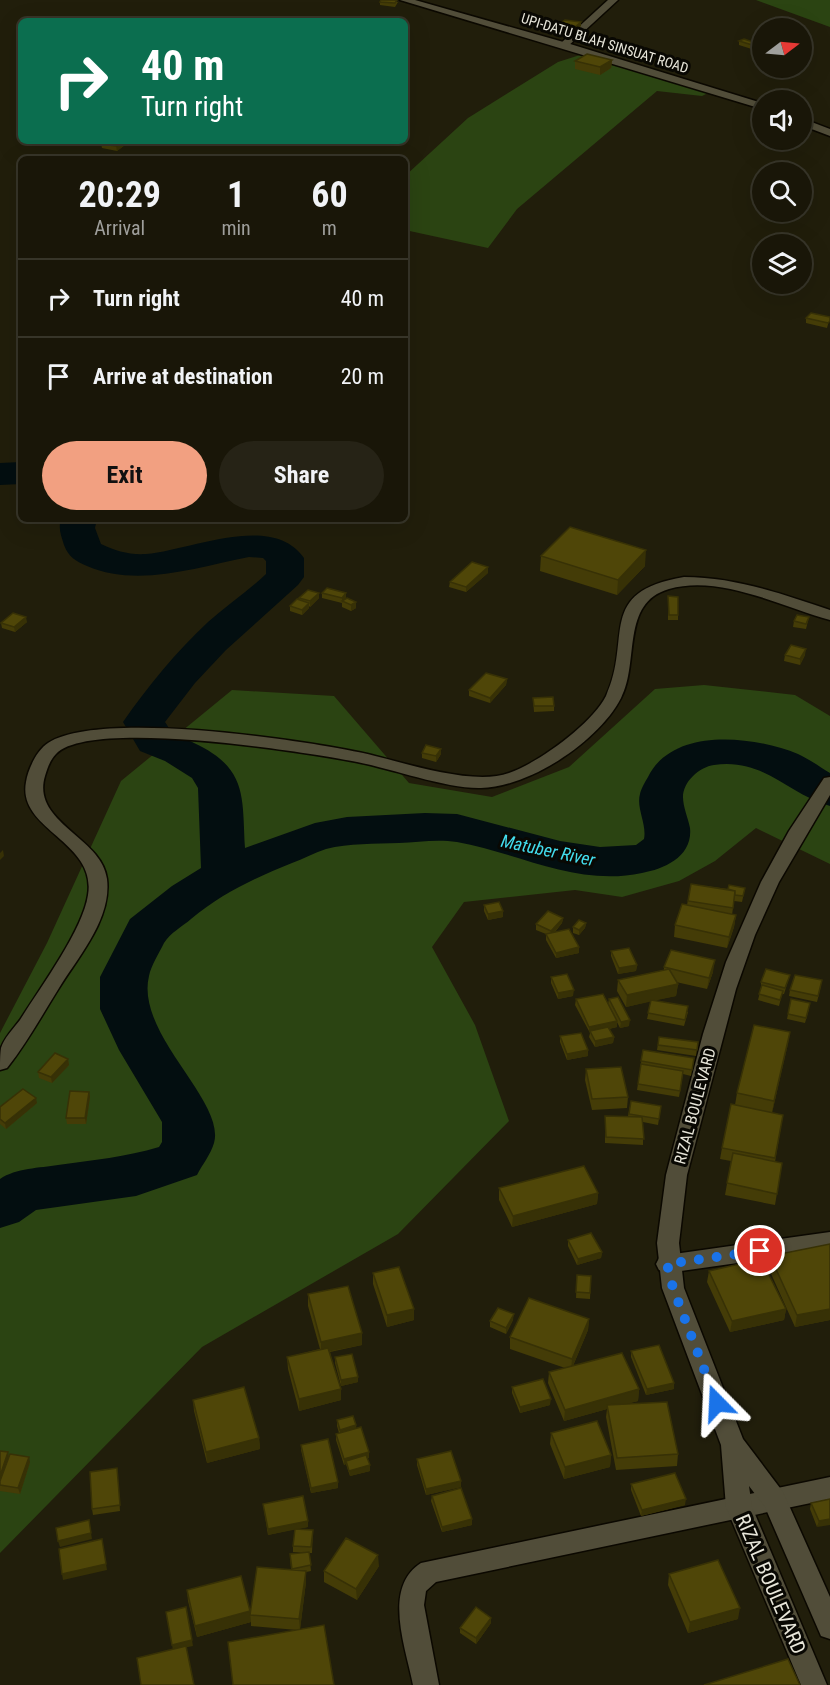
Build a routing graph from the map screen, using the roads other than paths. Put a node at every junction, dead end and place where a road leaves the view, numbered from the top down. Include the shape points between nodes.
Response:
1 (405, 0) edge
2 (613, 0) edge
3 (564, 45) junction
4 (752, 103) edge
5 (812, 126) edge
6 (830, 133) edge
7 (830, 615) edge
8 (830, 782) edge
9 (0, 1063) edge
10 (830, 1241) edge
11 (667, 1264) junction
12 (733, 1445) junction
13 (830, 1488) edge
14 (774, 1500) junction
15 (739, 1507) junction
16 (830, 1627) edge
17 (426, 1685) edge
18 (814, 1685) edge

1 - 3 street, UPI-DATU BLAH SINSUAT ROAD
2 - 3 street
3 - 4 street, UPI-DATU BLAH SINSUAT ROAD
5 - 6 street
7 - 9 street via 721,584 673,583 648,592 629,616 613,699 576,738 521,775 504,780 478,783 303,748 168,734 87,735 53,746 37,772 34,791 38,805 93,862 98,892 94,912 81,937 29,1025
8 - 11 street, RIZAL BOULEVARD via 798,828 757,911 726,989 672,1197
10 - 11 street
11 - 12 street, RIZAL BOULEVARD
12 - 14 street, RIZAL BOULEVARD
12 - 15 street, RIZAL BOULEVARD
13 - 14 street
14 - 15 street
14 - 16 street, RIZAL BOULEVARD
15 - 17 street via 430,1571 414,1584 411,1605
15 - 18 street, RIZAL BOULEVARD

